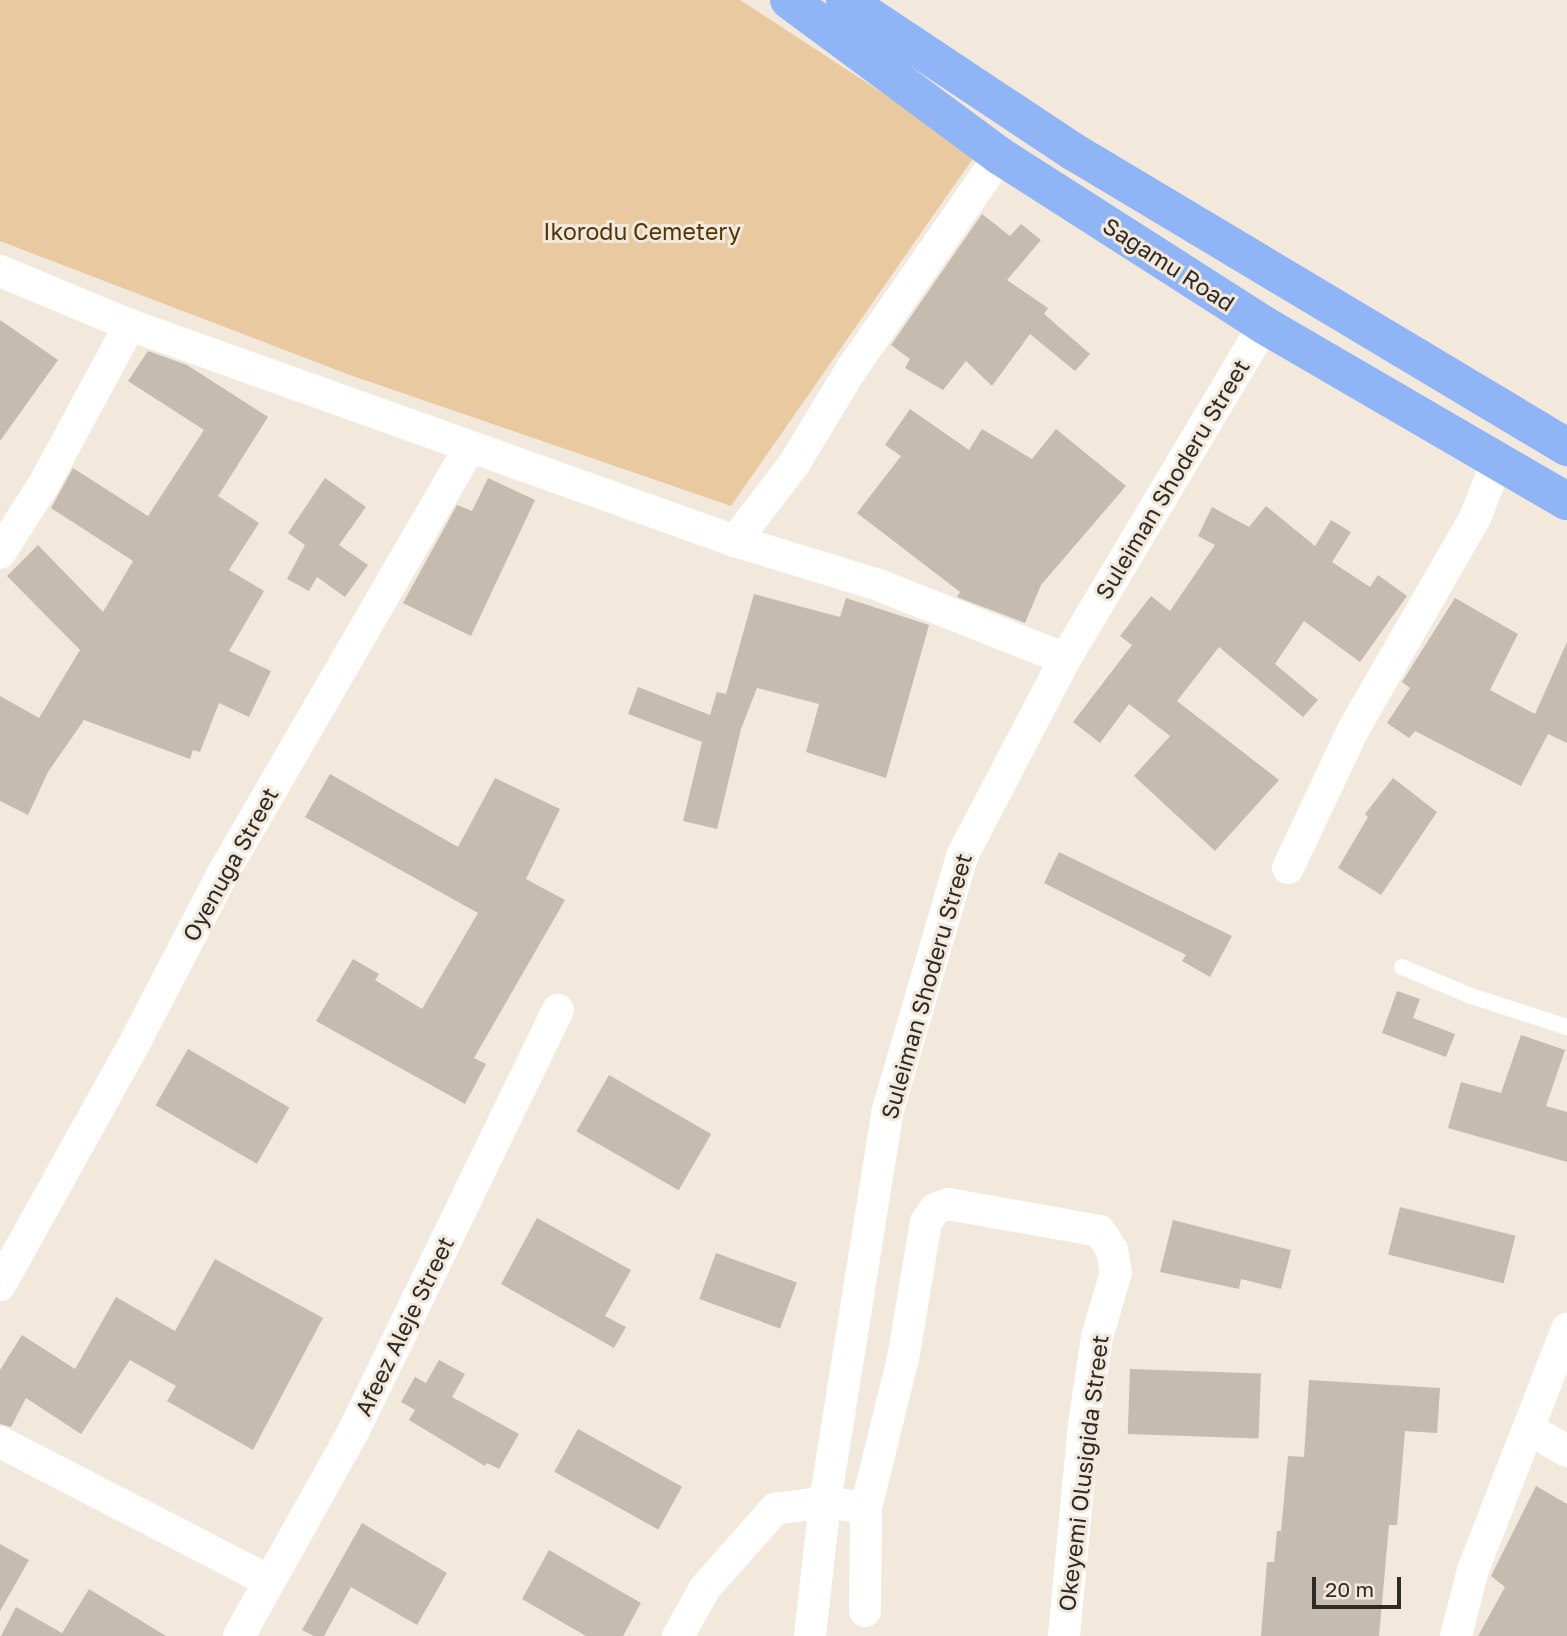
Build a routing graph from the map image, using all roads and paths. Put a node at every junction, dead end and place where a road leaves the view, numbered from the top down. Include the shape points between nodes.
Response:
1 (789, 0) edge
2 (845, 0) edge
3 (1000, 156) junction
4 (0, 271) edge
5 (130, 325) junction
6 (1264, 325) junction
7 (1567, 447) edge
8 (469, 448) junction
9 (1497, 462) junction
10 (1567, 501) edge
11 (735, 541) junction
12 (0, 553) edge
13 (1065, 659) junction
14 (1288, 868) dead end
15 (1402, 967) dead end
16 (558, 1010) dead end
17 (1567, 1027) edge
18 (0, 1284) edge
19 (1567, 1329) edge
20 (1530, 1430) junction
21 (0, 1443) edge
22 (1567, 1451) edge
23 (825, 1502) junction
24 (866, 1508) junction
25 (269, 1581) junction
26 (865, 1611) dead end
27 (239, 1636) edge
28 (678, 1636) edge
29 (810, 1636) edge
30 (1064, 1636) edge
31 (1456, 1636) edge

1 - 3 highway, Sagamu Road
2 - 7 highway, Sagamu Road via 1074,152
3 - 6 highway, Sagamu Road
3 - 11 street via 851,370 794,464
4 - 5 street
5 - 8 street
5 - 12 street via 45,482
6 - 9 highway, Sagamu Road
6 - 13 street, Suleiman Shoderu Street
8 - 11 street
8 - 18 street, Oyenuga Street via 223,873
9 - 10 highway, Sagamu Road
9 - 14 street via 1470,528 1353,730
11 - 13 street via 876,584
13 - 23 street, Suleiman Shoderu Street via 962,856 887,1113
15 - 17 lane via 1471,996
16 - 25 street, Afeez Aleje Street via 354,1430
19 - 20 street
20 - 22 street
20 - 31 street via 1472,1570
21 - 25 street
23 - 24 street
23 - 28 street via 775,1509 705,1588
23 - 29 street, Suleiman Shoderu Street
24 - 26 street
24 - 30 street, Okeyemi Olusigida Street via 903,1359 926,1222 935,1209 948,1204 1100,1231 1112,1250 1116,1272 1097,1337 1084,1424
25 - 27 street, Afeez Aleje Street

